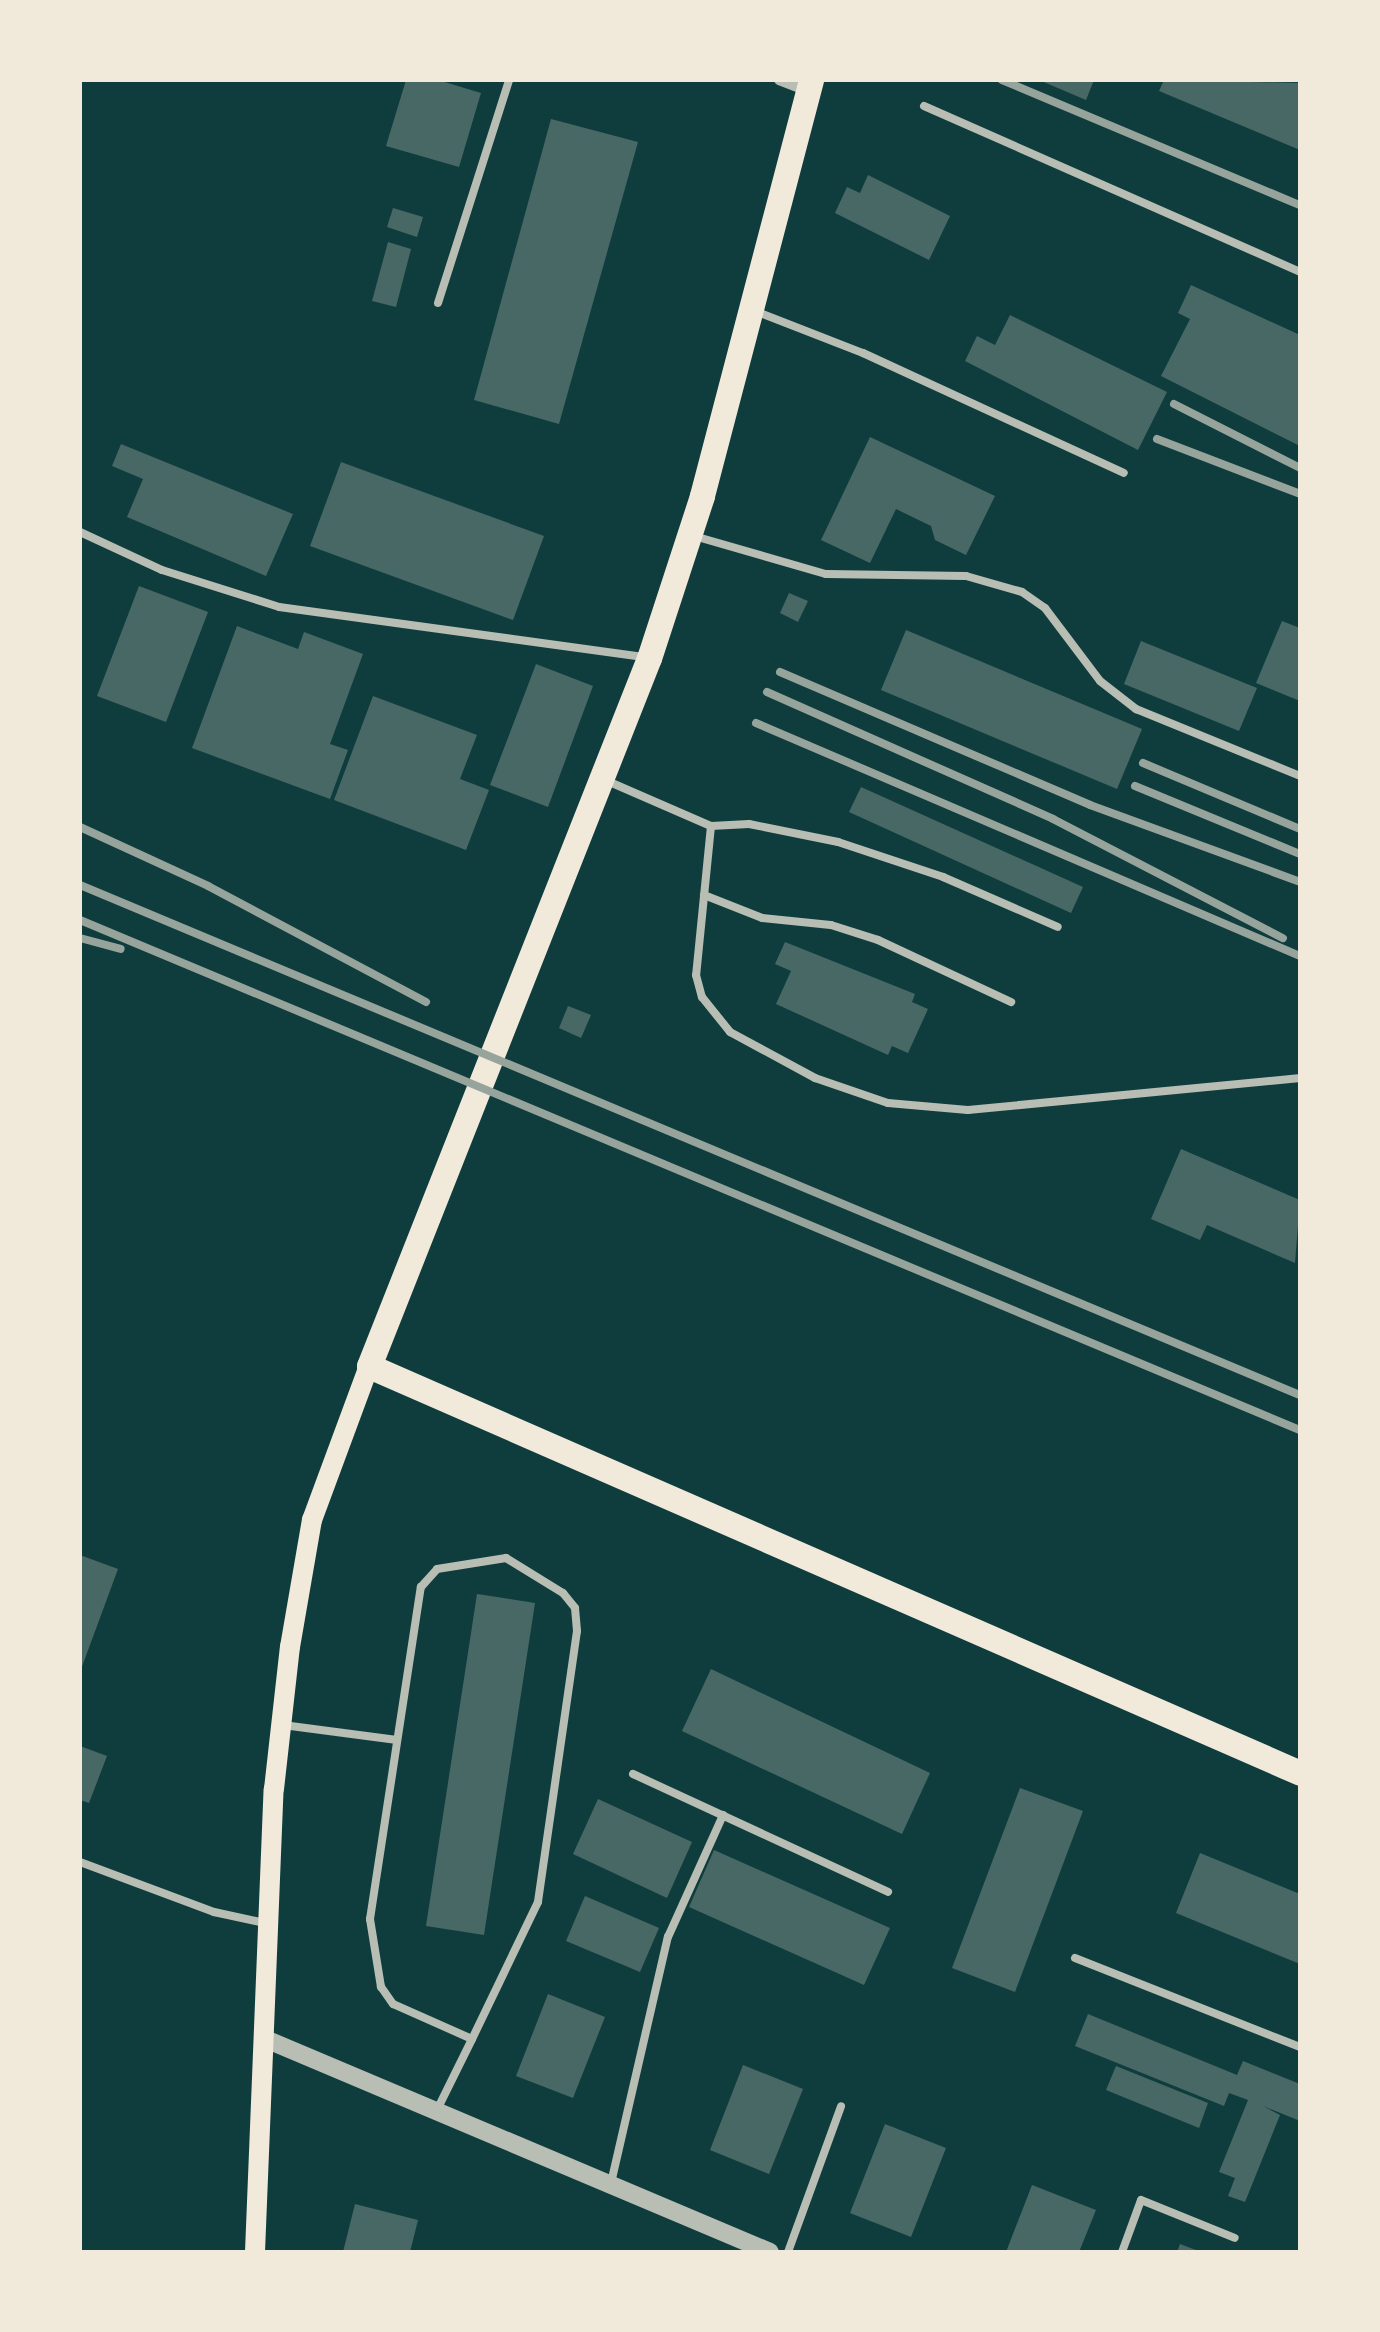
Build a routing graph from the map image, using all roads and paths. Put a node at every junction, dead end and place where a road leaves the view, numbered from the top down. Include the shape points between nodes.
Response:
1 (509, 80) edge
2 (779, 80) edge
3 (809, 86) edge
4 (924, 106) dead end
5 (1300, 272) edge
6 (438, 304) dead end
7 (751, 310) junction
8 (1124, 473) dead end
9 (80, 532) edge
10 (690, 534) junction
11 (649, 658) junction
12 (1300, 776) edge
13 (604, 779) junction
14 (711, 826) junction
15 (704, 895) junction
16 (1058, 927) dead end
17 (1011, 1002) dead end
18 (1300, 1078) edge
19 (369, 1366) junction
20 (282, 1724) junction
21 (397, 1740) junction
22 (1300, 1773) edge
23 (633, 1774) dead end
24 (723, 1815) junction
25 (80, 1862) edge
26 (888, 1892) dead end
27 (268, 1924) junction
28 (1075, 1958) dead end
29 (264, 2038) junction
30 (472, 2039) junction
31 (1300, 2047) edge
32 (841, 2106) dead end
33 (436, 2113) junction
34 (610, 2188) junction
35 (1234, 2238) dead end
36 (256, 2252) edge
37 (770, 2252) edge
38 (788, 2252) edge
39 (1122, 2252) edge

1 - 6 lane
2 - 3 street
3 - 7 main road
4 - 5 lane
7 - 8 lane via 864,353
7 - 10 main road
9 - 11 lane via 162,570 279,607
10 - 11 main road
10 - 12 lane via 826,574 966,576 1022,592 1045,608 1100,681 1136,709
11 - 13 main road
13 - 14 lane
13 - 19 main road
14 - 15 lane
14 - 16 lane via 748,824 857,848
15 - 17 lane via 762,918 831,925 878,940
15 - 18 lane via 696,976 712,1014 747,1044 851,1092 888,1103 968,1110
19 - 20 main road via 312,1520
19 - 22 main road
20 - 21 lane
20 - 27 main road
21 - 30 lane via 370,1919 381,1988 393,2004
21 - 30 lane via 428,1575 506,1558 563,1593 578,1631 538,1902
23 - 24 lane
24 - 26 lane
24 - 34 lane via 668,1936
25 - 27 lane via 214,1912
27 - 29 main road
28 - 31 lane
29 - 33 street
29 - 36 main road
30 - 33 lane
32 - 38 lane
33 - 34 street
34 - 37 street
35 - 39 lane via 1142,2200

